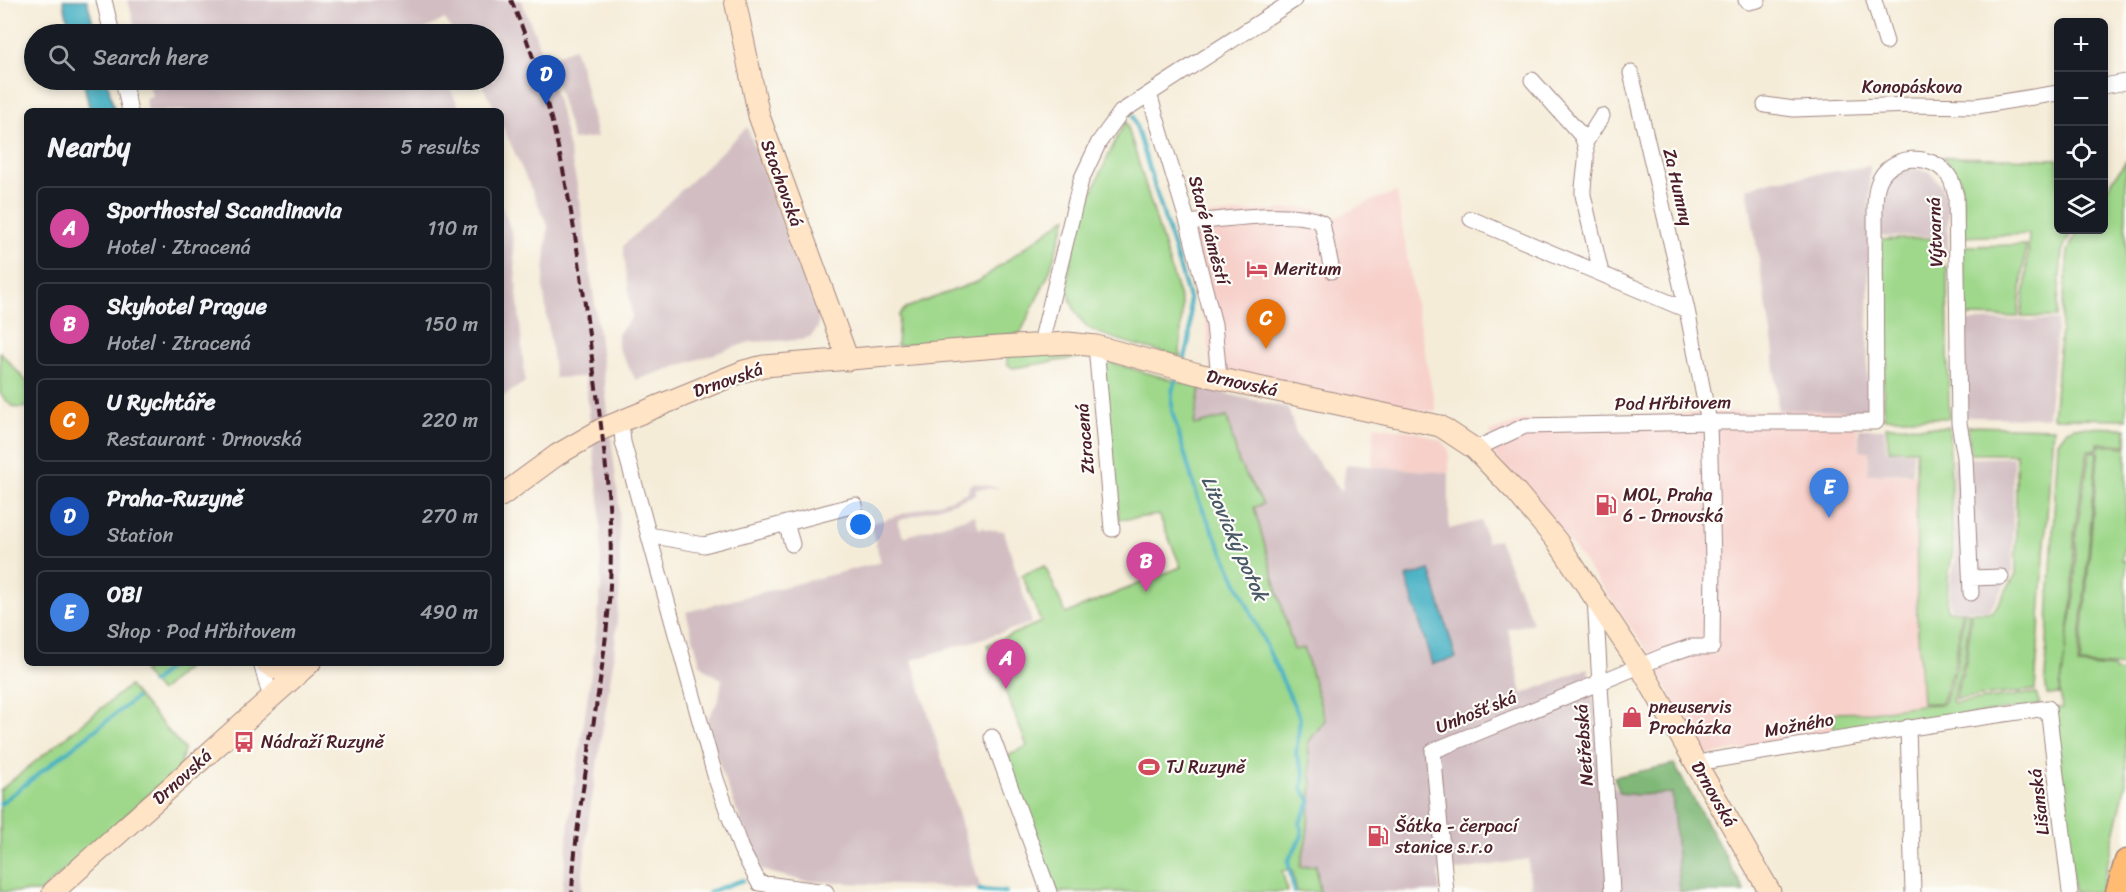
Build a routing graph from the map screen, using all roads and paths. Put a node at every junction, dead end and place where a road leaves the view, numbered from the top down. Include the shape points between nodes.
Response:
1 (104, 0) edge
2 (735, 0) edge
3 (1294, 0) edge
4 (1746, 0) edge
5 (1758, 0) edge
6 (1874, 0) edge
7 (110, 24) edge
8 (1886, 42) dead end
9 (1631, 73) dead end
10 (1532, 80) dead end
11 (2126, 82) edge
12 (2108, 85) edge
13 (125, 90) edge
14 (1149, 93) junction
15 (2054, 94) edge
16 (1765, 105) dead end
17 (129, 108) edge
18 (1602, 116) dead end
19 (1585, 142) junction
20 (1471, 219) dead end
21 (1188, 223) junction
22 (1332, 271) dead end
23 (1601, 273) junction
24 (1687, 310) junction
25 (1041, 343) junction
26 (1096, 346) junction
27 (848, 360) junction
28 (1209, 376) junction
29 (621, 421) junction
30 (1709, 422) junction
31 (1876, 422) joint
32 (1475, 449) junction
33 (504, 494) edge
34 (855, 504) dead end
35 (786, 523) junction
36 (1112, 529) dead end
37 (649, 536) junction
38 (792, 544) dead end
39 (2001, 577) dead end
40 (1595, 595) junction
41 (264, 666) edge
42 (270, 666) edge
43 (1640, 666) junction
44 (304, 669) edge
45 (1599, 683) junction
46 (271, 698) junction
47 (2048, 708) joint
48 (1908, 727) junction
49 (992, 737) dead end
50 (1698, 765) junction
51 (2126, 861) edge
52 (53, 892) edge
53 (826, 892) edge
54 (1048, 892) edge
55 (1446, 892) edge
56 (1612, 892) edge
57 (1770, 892) edge
58 (1913, 892) edge
59 (2070, 892) edge
60 (2117, 892) edge

1 - 7 street
2 - 27 main road, Stochovská via 759,116
3 - 14 street
4 - 5 street
6 - 8 street
9 - 24 street, Za Humny
10 - 19 street
11 - 12 street
13 - 17 street
14 - 21 street, Staré náměstí
14 - 25 street via 1121,112 1099,142 1081,180
15 - 16 street, Konopáskova via 1977,106 1794,109
18 - 19 street
19 - 23 street via 1583,195
20 - 23 street
21 - 22 street via 1241,217 1315,218 1322,223
21 - 28 street, Staré náměstí via 1214,324
23 - 24 street
24 - 30 street, Za Humny
25 - 26 main road, Drnovská
25 - 27 main road, Drnovská
26 - 28 main road, Drnovská
26 - 36 street, Ztracená
27 - 29 main road, Drnovská via 753,368
28 - 32 main road, Drnovská via 1440,426
29 - 33 main road, Drnovská via 557,455
29 - 37 street
30 - 31 street, Pod Hřbitovem
30 - 32 street, Pod Hřbitovem via 1525,426
30 - 43 street, Za Humny via 1712,647 1690,647
31 - 39 street, Výtvarná via 1876,194 1886,170 1916,158 1936,164 1951,178 1956,196 1959,423 1965,458 1971,585
32 - 40 main road, Drnovská via 1557,541
34 - 35 street
35 - 37 street via 704,545
35 - 38 street
37 - 53 street via 716,779 741,849 759,883
40 - 43 main road, Drnovská
40 - 45 street, Netřebská
41 - 46 street
42 - 44 main road via 279,670
43 - 45 street
43 - 50 main road, Drnovská
44 - 46 main road, Drnovská
45 - 55 street, Unhošťská via 1433,751
45 - 56 street, Netřebská
46 - 52 main road, Drnovská
47 - 48 street, Možného
47 - 59 street, Lišanská
48 - 50 street, Možného
48 - 58 street
49 - 54 street
50 - 57 main road, Drnovská
51 - 60 main road

